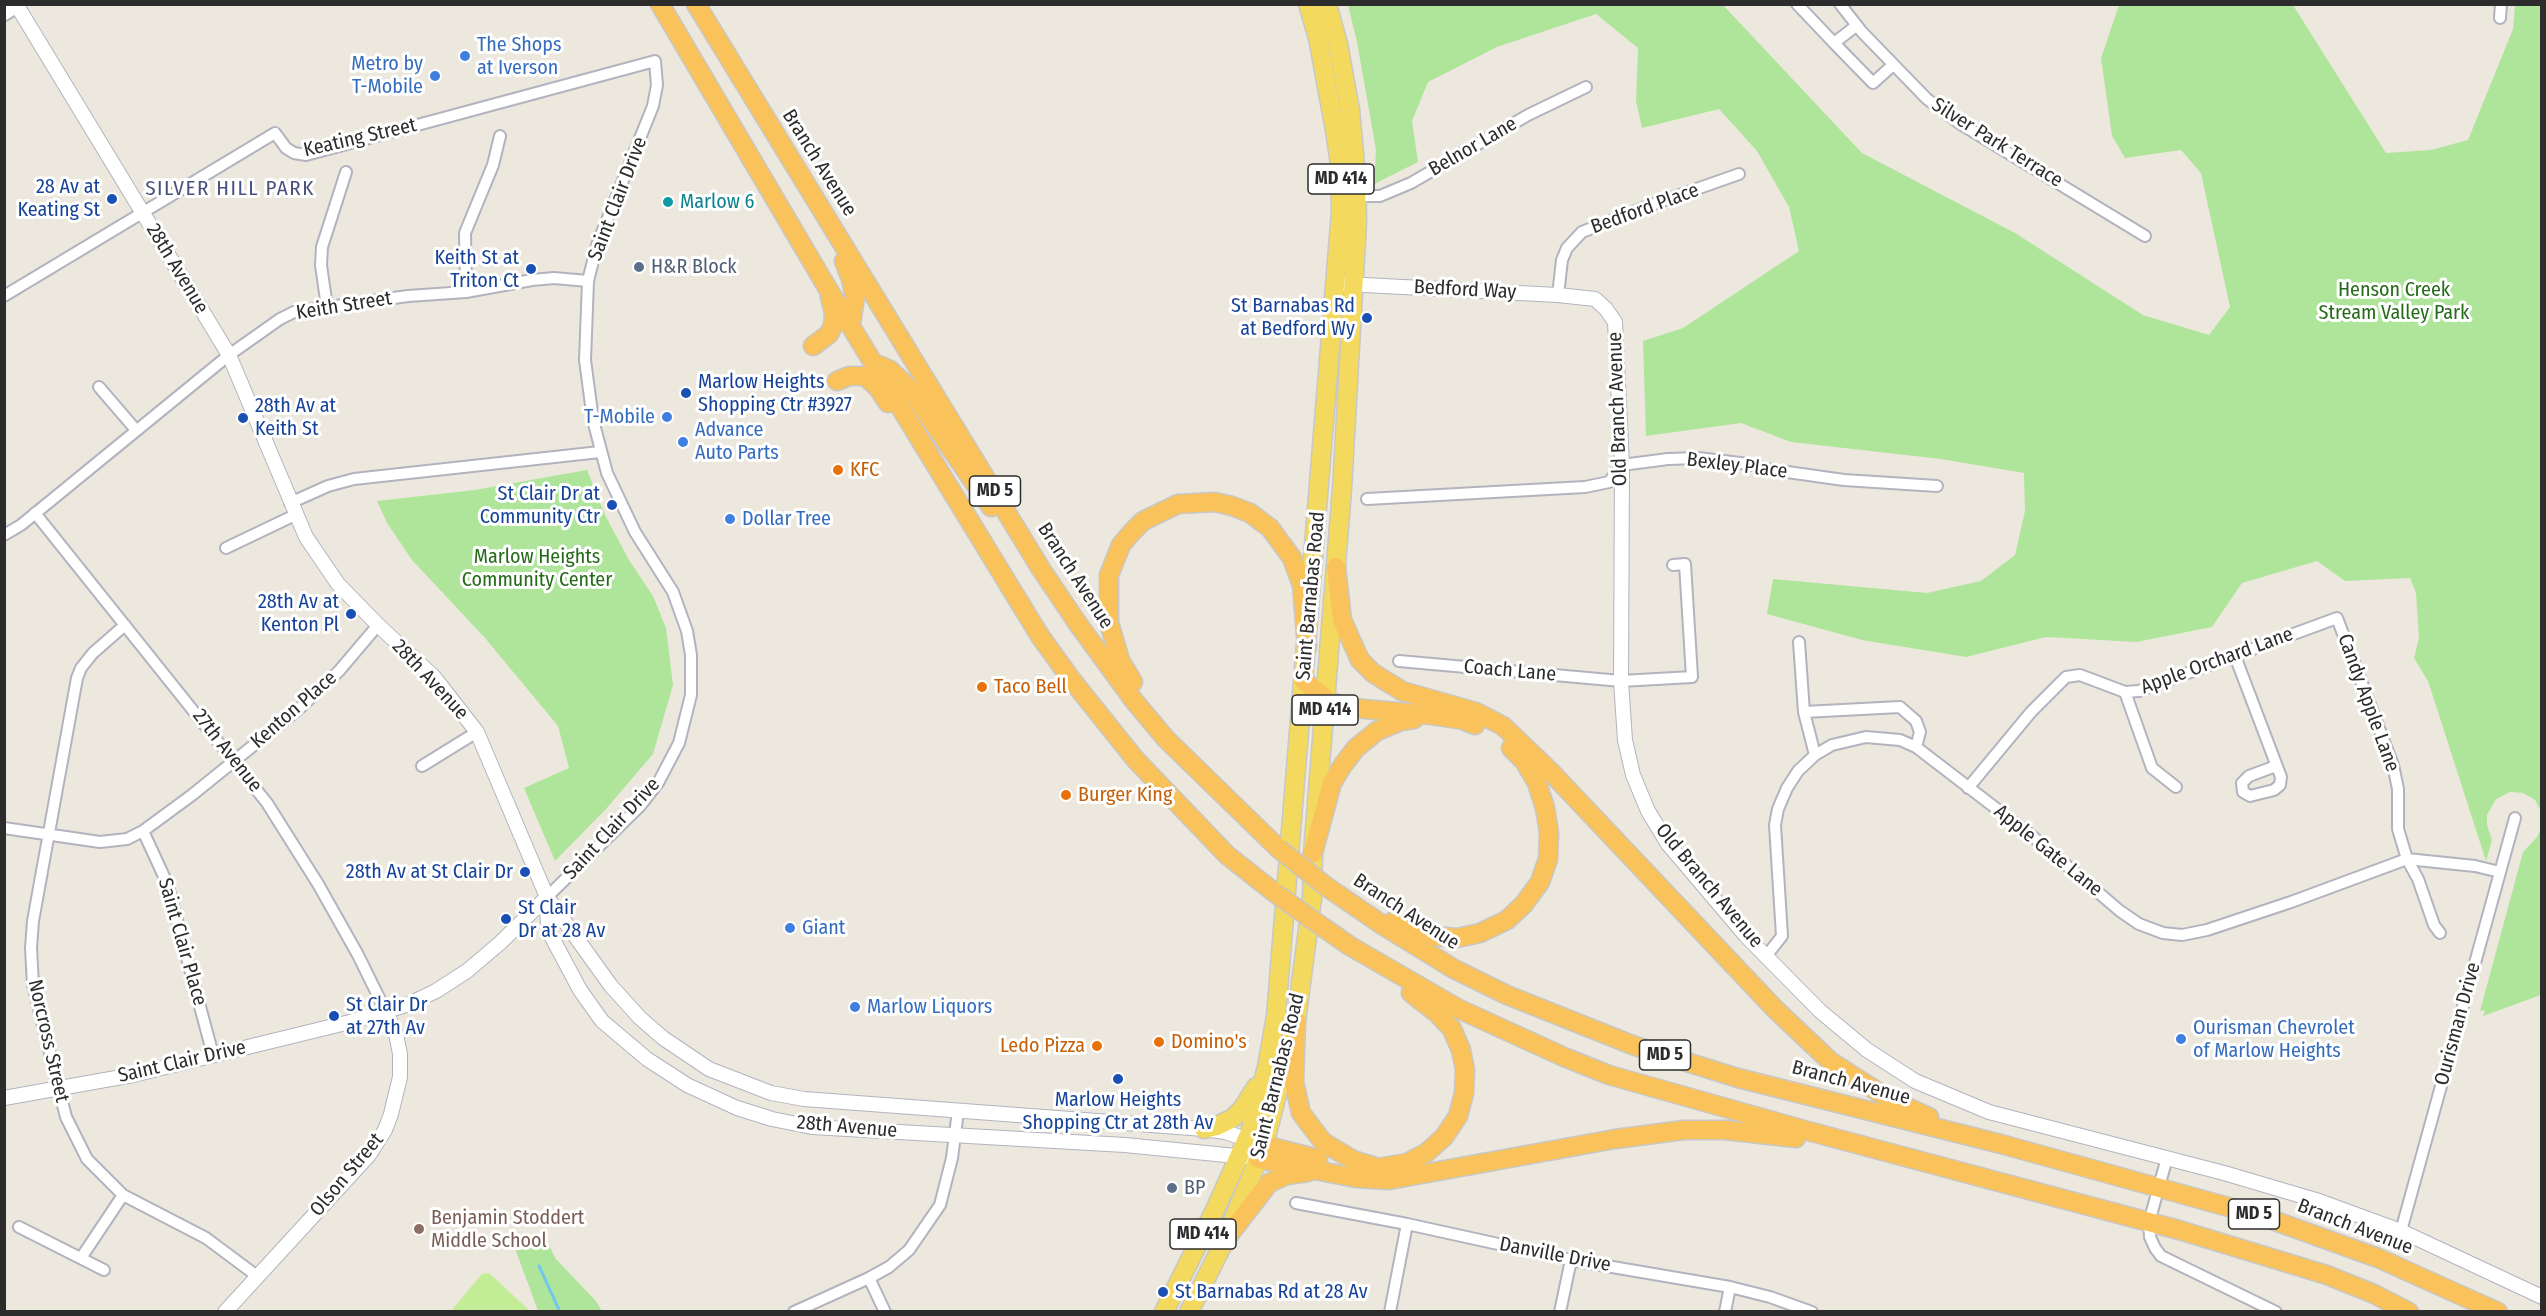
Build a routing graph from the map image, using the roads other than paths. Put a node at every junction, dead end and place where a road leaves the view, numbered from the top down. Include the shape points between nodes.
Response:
1 (660, 4) edge
2 (696, 4) edge
3 (1308, 4) edge
4 (1327, 4) edge
5 (1797, 4) edge
6 (1840, 4) edge
7 (2501, 4) edge
8 (16, 5) edge
9 (4, 12) edge
10 (2500, 18) dead end
11 (1856, 26) junction
12 (1834, 43) junction
13 (655, 61) joint
14 (1893, 66) junction
15 (1586, 87) dead end
16 (500, 136) dead end
17 (346, 172) dead end
18 (1739, 174) dead end
19 (1357, 196) junction
20 (813, 197) junction
21 (143, 213) junction
22 (2145, 236) dead end
23 (588, 281) junction
24 (1335, 283) junction
25 (1355, 284) junction
26 (828, 289) junction
27 (466, 292) junction
28 (1558, 295) junction
29 (4, 296) edge
30 (1595, 299) joint
31 (327, 307) junction
32 (850, 323) junction
33 (813, 346) dead end
34 (229, 355) junction
35 (876, 364) junction
36 (837, 381) dead end
37 (99, 387) dead end
38 (136, 430) junction
39 (600, 452) junction
40 (1622, 465) junction
41 (946, 482) junction
42 (1937, 486) dead end
43 (1367, 499) dead end
44 (293, 509) junction
45 (35, 513) junction
46 (4, 535) edge
47 (226, 548) dead end
48 (1673, 565) dead end
49 (1336, 567) junction
50 (1041, 569) junction
51 (2337, 618) joint
52 (125, 625) junction
53 (378, 626) junction
54 (1799, 642) dead end
55 (1307, 648) junction
56 (2235, 656) junction
57 (1399, 661) dead end
58 (1304, 681) junction
59 (1621, 681) junction
60 (2125, 692) junction
61 (1326, 699) junction
62 (1804, 712) junction
63 (1443, 716) junction
64 (477, 732) junction
65 (1916, 747) junction
66 (1815, 755) junction
67 (235, 761) junction
68 (422, 766) dead end
69 (2276, 766) dead end
70 (1198, 770) junction
71 (2176, 787) dead end
72 (1968, 788) junction
73 (2515, 818) dead end
74 (4, 828) edge
75 (143, 831) junction
76 (49, 836) junction
77 (1313, 853) junction
78 (2407, 859) junction
79 (2500, 872) junction
80 (547, 897) junction
81 (1352, 905) junction
82 (516, 927) junction
83 (548, 930) junction
84 (2440, 933) dead end
85 (1350, 946) junction
86 (1767, 955) junction
87 (386, 1011) junction
88 (1296, 1021) junction
89 (213, 1055) junction
90 (1267, 1067) junction
91 (58, 1088) junction
92 (4, 1098) edge
93 (958, 1111) junction
94 (1204, 1130) junction
95 (954, 1136) junction
96 (2001, 1144) junction
97 (1252, 1150) junction
98 (2167, 1158) junction
99 (1924, 1162) junction
100 (1377, 1168) junction
101 (1318, 1171) junction
102 (2159, 1188) junction
103 (123, 1195) junction
104 (1296, 1203) dead end
105 (2149, 1222) junction
106 (1407, 1224) junction
107 (19, 1227) dead end
108 (2401, 1231) junction
109 (1225, 1240) junction
110 (81, 1258) junction
111 (1571, 1260) junction
112 (105, 1270) dead end
113 (257, 1276) junction
114 (869, 1278) junction
115 (1730, 1287) junction
116 (2541, 1297) edge
117 (225, 1311) edge
118 (794, 1311) edge
119 (885, 1311) edge
120 (1164, 1311) edge
121 (1189, 1311) edge
122 (1390, 1311) edge
123 (1560, 1311) edge
124 (1725, 1311) edge
125 (1812, 1311) edge
126 (2276, 1311) edge
127 (2409, 1311) edge
128 (2498, 1311) edge

1 - 26 highway, MD 5
2 - 20 highway, Branch Avenue / MD 5
3 - 24 main road, Saint Barnabas Road / MD 414 via 1320,47 1340,164
4 - 19 main road, Saint Barnabas Road / MD 414 via 1346,79
5 - 12 street
6 - 11 street, Silver Park Terrace
7 - 10 street
8 - 9 main road
8 - 21 street, 28th Avenue
11 - 12 street
11 - 14 street, Silver Park Terrace
12 - 14 street via 1873,82
13 - 21 street, Keating Street via 306,155 286,148 275,133
13 - 23 street, Saint Clair Drive via 657,85 653,106 597,244
14 - 22 street, Silver Park Terrace via 1959,123
15 - 19 street, Belnor Lane via 1528,115 1411,183 1380,196
16 - 27 street via 493,165 465,233
17 - 31 street via 322,247
18 - 28 street, Bedford Place via 1582,232 1562,260
19 - 25 main road, Saint Barnabas Road / MD 414
20 - 32 highway via 851,279 855,298
20 - 50 highway, Branch Avenue / MD 5
21 - 29 street, Keating Street
21 - 34 street, 28th Avenue
23 - 27 street, Keith Street via 554,278
23 - 39 street, Saint Clair Drive via 586,369
24 - 25 street, Bedford Way
24 - 55 main road, Saint Barnabas Road / MD 414
25 - 28 street, Bedford Way
25 - 49 main road, Saint Barnabas Road / MD 414
26 - 32 highway, MD 5
26 - 33 highway via 833,326
27 - 31 street, Keith Street
28 - 30 street, Bedford Way
30 - 40 street, Old Branch Avenue via 1615,322
31 - 34 street, Keith Street via 294,312
32 - 35 highway, MD 5
34 - 38 street, Keith Street
34 - 44 street, 28th Avenue
35 - 41 highway, MD 5
35 - 50 highway via 890,370 909,388 991,506
36 - 41 highway via 865,376 878,388
37 - 38 street
38 - 45 street, Keith Street
39 - 44 street via 354,479 328,486
39 - 80 street, Saint Clair Drive via 623,510 678,605 689,645 691,695 679,743 658,783 640,806
40 - 42 street, Bexley Place via 1698,458 1844,480
40 - 43 street via 1609,482 1585,487
40 - 59 street, Old Branch Avenue
41 - 85 highway, MD 5, bridge via 1040,636 1135,759 1227,855
44 - 47 street
44 - 53 street, 28th Avenue via 327,569
45 - 46 street, Keith Street
45 - 52 street, 27th Avenue
48 - 59 street, Coach Lane via 1685,564 1692,677
49 - 61 main road, Saint Barnabas Road / MD 414
49 - 96 highway via 1342,620 1360,660 1373,673 1402,691 1476,712 1503,726 1775,1010 1830,1061 1916,1112
50 - 70 highway, Branch Avenue / MD 5 via 1135,702
51 - 56 street, Apple Orchard Lane
51 - 78 street, Candy Apple Lane via 2392,765 2398,789 2398,829
52 - 67 street, 27th Avenue
52 - 76 street, Norcross Street via 93,653 79,672
53 - 64 street, 28th Avenue via 434,677
53 - 67 street, Kenton Place via 321,688
54 - 62 street
55 - 58 main road, Saint Barnabas Road / MD 414
55 - 70 highway via 1302,585 1292,558 1270,528 1250,513 1215,502 1178,504 1158,512 1132,531 1121,545 1109,575 1113,640 1131,680 1187,749
56 - 60 street, Apple Orchard Lane via 2155,687
56 - 69 street
57 - 59 street, Coach Lane
58 - 61 highway
58 - 90 main road, Saint Barnabas Road / MD 414 via 1276,1016
59 - 86 street, Old Branch Avenue via 1625,740 1633,775 1648,811 1675,852 1746,936
60 - 71 street via 2152,768
60 - 72 street, Apple Orchard Lane via 2091,677 2066,677
61 - 63 highway via 1342,707
61 - 77 main road, Saint Barnabas Road / MD 414
62 - 65 street via 1900,707 1916,721 1920,732
62 - 66 street
63 - 77 highway via 1401,721 1377,731 1356,748 1332,783
63 - 81 highway via 1485,729 1507,744 1537,783 1549,833 1548,859 1540,882 1507,920 1480,933 1457,938 1413,931
64 - 68 street, 28th Avenue
64 - 80 street, 28th Avenue
65 - 66 street, Apple Gate Lane via 1900,740 1866,737 1832,745
65 - 72 street, Apple Gate Lane
66 - 86 street, Apple Gate Lane via 1798,771 1778,809 1776,857 1783,927 1782,936
67 - 75 street, Kenton Place
67 - 87 street, 27th Avenue via 267,803 318,884
70 - 81 highway, Branch Avenue / MD 5, bridge via 1279,849
72 - 78 street, Apple Gate Lane via 2120,911 2163,933 2182,935 2207,930
73 - 79 street, Ourisman Drive
74 - 76 street, Kenton Place
75 - 76 street, Kenton Place via 100,843
75 - 89 street, Saint Clair Place via 167,883
76 - 91 street, Norcross Street via 33,921 31,972
77 - 88 main road, Saint Barnabas Road / MD 414 via 1312,899
78 - 79 street, Apple Gate Lane
78 - 84 street, Candy Apple Lane
79 - 108 street, Ourisman Drive
80 - 82 street, Saint Clair Drive
80 - 83 street, 28th Avenue
80 - 93 street, 28th Avenue via 630,1008 663,1038 709,1069 771,1093 804,1099
81 - 96 highway, Branch Avenue / MD 5 via 1454,969 1613,1038 1738,1078
82 - 83 street via 532,924
82 - 87 street, Saint Clair Drive via 467,971 436,991
83 - 95 street, 28th Avenue via 602,1021 647,1059 687,1084 737,1108 772,1119 810,1126
85 - 99 highway, MD 5 via 1459,1009 1609,1075
85 - 100 highway via 1452,1029 1465,1070 1458,1116 1444,1137 1426,1154 1407,1163
86 - 98 street, Old Branch Avenue via 1820,1011 1867,1050 1915,1081 1989,1112
87 - 89 street, Saint Clair Drive
87 - 113 street, Olson Street via 396,1034 400,1077 385,1130 369,1155
88 - 97 main road, Saint Barnabas Road / MD 414
88 - 100 highway via 1294,1082 1301,1113 1323,1142 1353,1160
89 - 91 street, Saint Clair Drive
90 - 94 main road via 1243,1108 1229,1120
90 - 97 main road, Saint Barnabas Road / MD 414
91 - 92 street, Saint Clair Drive
91 - 103 street, Norcross Street via 80,1148
93 - 94 street, 28th Avenue
93 - 95 street
94 - 97 street, 28th Avenue
95 - 97 street, 28th Avenue
95 - 114 street via 940,1205 909,1251
96 - 102 highway, Branch Avenue / MD 5
97 - 100 highway
97 - 101 highway
97 - 109 main road, Saint Barnabas Road / MD 414
97 - 120 main road, Saint Barnabas Road / MD 414
98 - 102 street
98 - 108 street, Old Branch Avenue via 2319,1201
99 - 101 highway via 1779,1135 1684,1130 1389,1180
99 - 105 highway, MD 5
101 - 109 highway via 1287,1175 1269,1184
102 - 105 street
102 - 128 highway, Branch Avenue / MD 5 via 2318,1236
103 - 110 street
103 - 113 street, Norcross Street via 206,1238
104 - 106 street, Danville Drive
105 - 126 street via 2150,1237 2161,1256
105 - 127 highway, MD 5 via 2302,1267
106 - 111 street, Danville Drive
106 - 122 street
107 - 110 street
108 - 116 street, Old Branch Avenue
109 - 121 main road, Saint Barnabas Road / MD 414
110 - 112 street
111 - 115 street, Danville Drive
111 - 123 street
113 - 117 street, Olson Street
114 - 118 street
114 - 119 street
115 - 124 street
115 - 125 street, Danville Drive

